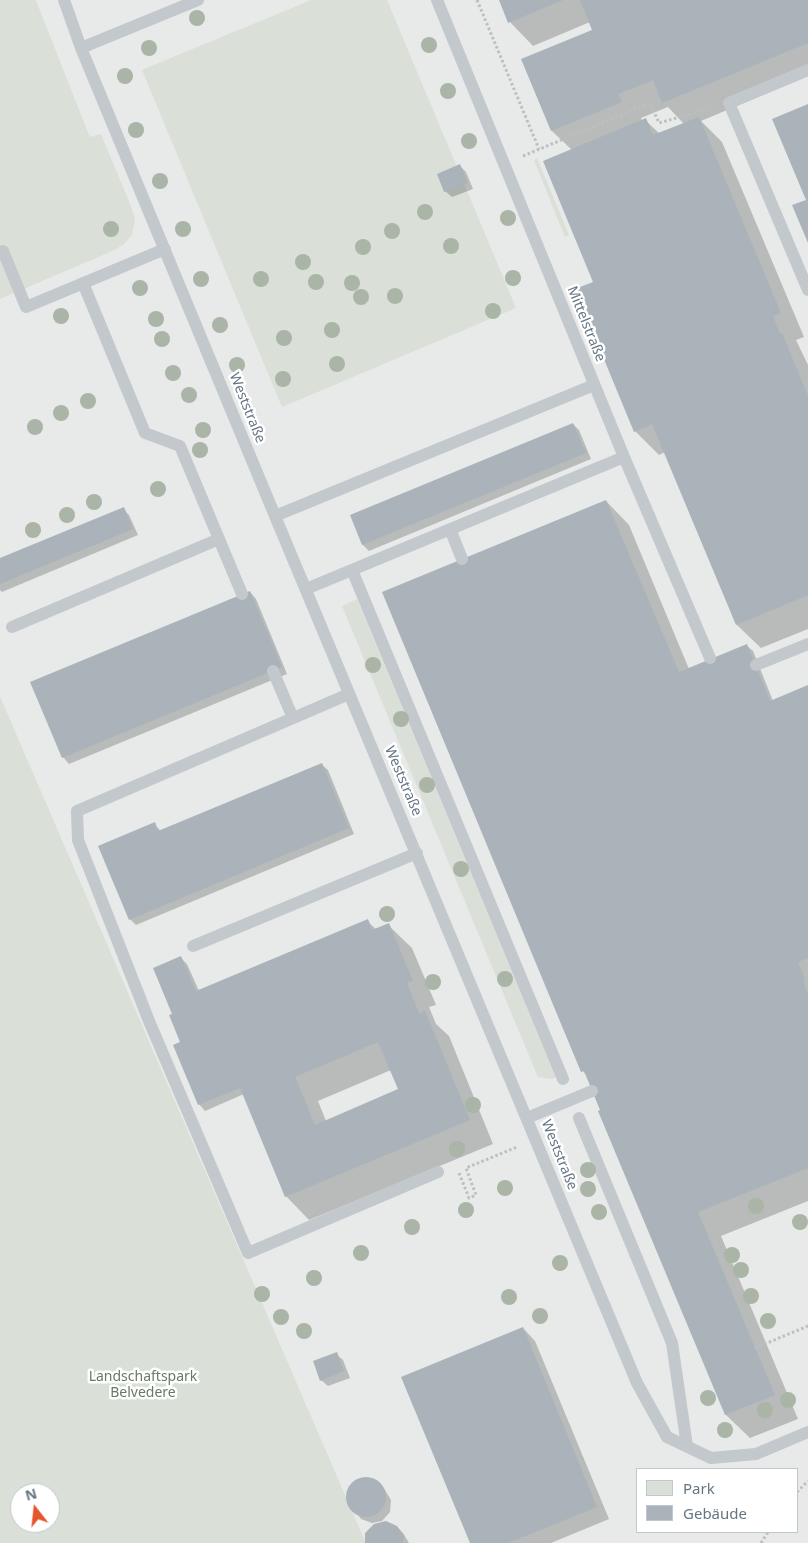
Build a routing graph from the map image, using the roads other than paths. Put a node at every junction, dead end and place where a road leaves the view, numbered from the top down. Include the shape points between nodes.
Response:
1 (64, 0) edge
2 (198, 0) edge
3 (437, 0) edge
4 (81, 48) junction
5 (808, 70) edge
6 (165, 249) junction
7 (3, 251) dead end
8 (83, 284) junction
9 (808, 290) edge
10 (594, 385) junction
11 (624, 457) junction
12 (275, 516) junction
13 (450, 529) junction
14 (219, 539) junction
15 (462, 559) dead end
16 (352, 570) junction
17 (306, 589) junction
18 (242, 594) dead end
19 (12, 627) dead end
20 (808, 644) edge
21 (710, 658) dead end
22 (756, 666) dead end
23 (273, 671) dead end
24 (349, 694) junction
25 (293, 718) junction
26 (417, 854) junction
27 (193, 946) dead end
28 (563, 1079) dead end
29 (592, 1091) dead end
30 (527, 1118) junction
31 (579, 1118) dead end
32 (438, 1172) dead end
33 (808, 1432) edge
34 (687, 1446) junction

1 - 4 lane, Weststraße
2 - 4 lane
3 - 10 lane, Mittelstraße
4 - 6 lane, Weststraße
5 - 9 lane via 729,103
6 - 8 lane
6 - 12 lane, Weststraße
7 - 8 lane via 26,307
8 - 14 lane via 145,433 180,446
10 - 11 lane, Mittelstraße
10 - 12 lane
11 - 13 lane
11 - 21 lane, Mittelstraße
12 - 17 lane, Weststraße
13 - 15 lane
13 - 16 lane
14 - 18 lane
14 - 19 lane
16 - 17 lane
16 - 28 lane
17 - 24 lane, Weststraße
20 - 22 lane
23 - 25 lane
24 - 25 lane
24 - 26 lane, Weststraße
25 - 32 lane via 77,811 78,840 149,1021 248,1253
26 - 27 lane
26 - 30 lane, Weststraße
29 - 30 lane
30 - 34 lane, Weststraße via 637,1383 668,1437
31 - 34 lane via 672,1342
33 - 34 lane, Weststraße via 756,1454 710,1458

